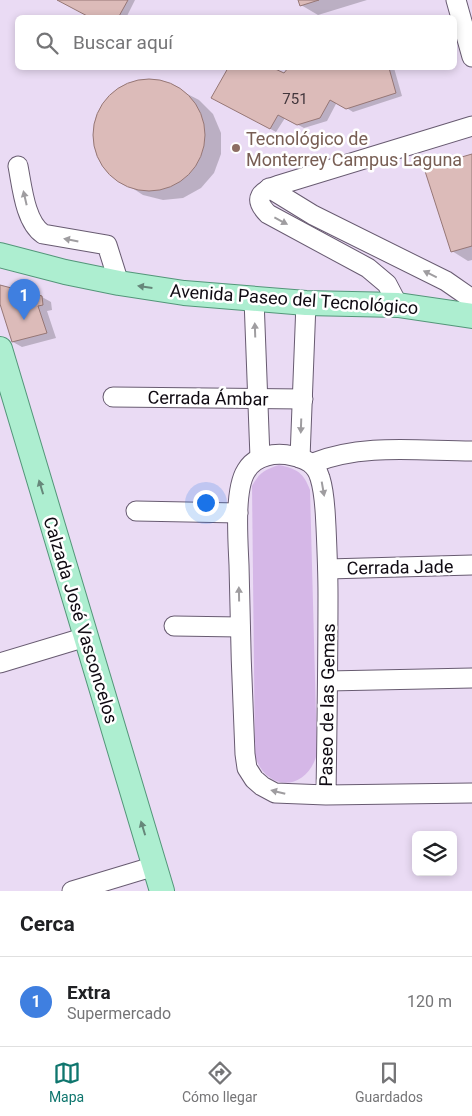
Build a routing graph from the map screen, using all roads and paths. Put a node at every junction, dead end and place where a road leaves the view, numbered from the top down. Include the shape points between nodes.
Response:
1 (456, 0) edge
2 (472, 57) edge
3 (472, 126) edge
4 (18, 166) dead end
5 (269, 188) junction
6 (389, 254) junction
7 (0, 255) edge
8 (376, 274) junction
9 (119, 283) junction
10 (254, 299) junction
11 (472, 299) edge
12 (306, 303) junction
13 (398, 305) junction
14 (472, 316) edge
15 (0, 349) edge
16 (114, 397) dead end
17 (258, 399) junction
18 (302, 399) junction
19 (472, 451) edge
20 (260, 458) junction
21 (307, 460) junction
22 (136, 511) dead end
23 (238, 513) junction
24 (472, 565) edge
25 (328, 568) junction
26 (174, 626) dead end
27 (240, 627) junction
28 (86, 637) junction
29 (0, 663) edge
30 (472, 678) edge
31 (328, 681) junction
32 (472, 793) edge
33 (326, 795) junction
34 (154, 866) junction
35 (72, 891) edge
36 (162, 891) edge

1 - 2 street
3 - 5 street
9 -> 4 street via 107,245 36,230 30,218
5 - 6 street
5 -> 8 street via 260,196 259,202 268,214
6 - 8 street
11 -> 6 street via 446,281
7 - 9 main road, Avenida Paseo del Tecnológico
8 - 13 street via 387,284
10 -> 9 main road, Avenida Paseo del Tecnológico
10 - 12 main road, Avenida Paseo del Tecnológico
17 -> 10 street
12 - 13 main road, Avenida Paseo del Tecnológico
12 - 18 street, Paseo de las Gemas
13 - 14 main road, Avenida Paseo del Tecnológico
28 -> 15 main road, Calzada José Vasconcelos
16 - 17 street, Cerrada Ámbar
17 - 18 street, Cerrada Ámbar
17 - 20 street
18 -> 21 street, Paseo de las Gemas
19 - 21 street via 364,451
20 - 21 street via 276,454
20 - 23 street, Paseo de las Gemas via 245,472
21 -> 25 street, Paseo de las Gemas via 320,475 324,489
22 - 23 street
27 -> 23 street, Paseo de las Gemas
24 - 25 street, Cerrada Jade
25 - 31 street, Paseo de las Gemas
26 - 27 street
33 -> 27 street, Paseo de las Gemas via 275,793 254,779 248,768 244,754
28 - 29 street
34 -> 28 main road, Calzada José Vasconcelos
30 - 31 street
31 - 33 street, Paseo de las Gemas
32 - 33 street
34 - 35 street
34 - 36 main road, Calzada José Vasconcelos

